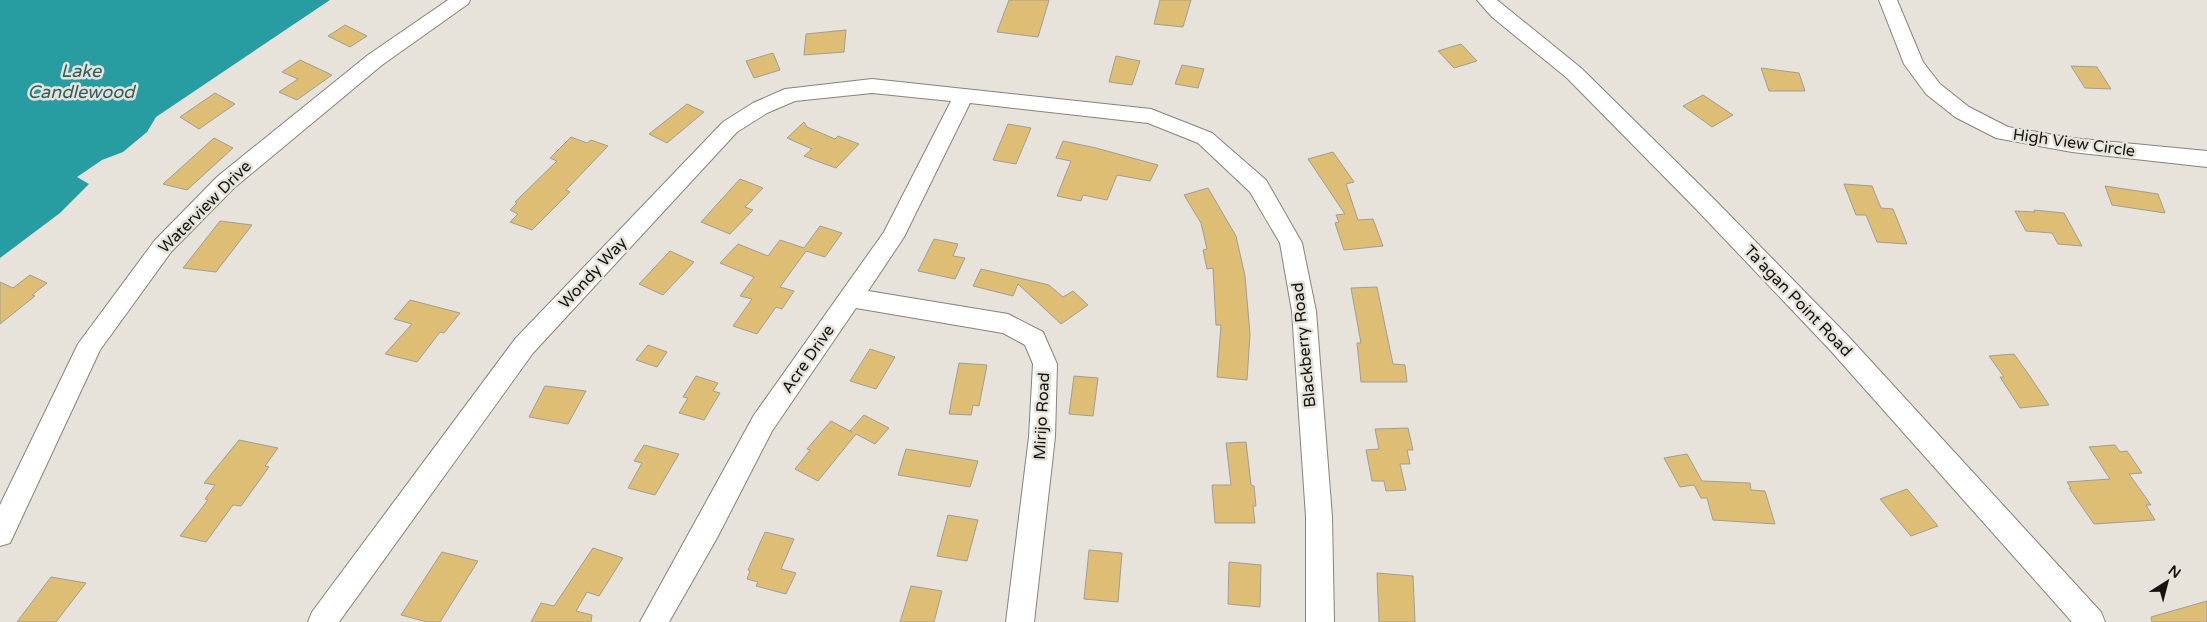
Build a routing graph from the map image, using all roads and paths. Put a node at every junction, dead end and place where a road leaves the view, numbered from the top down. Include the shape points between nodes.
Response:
1 (461, 0) edge
2 (1486, 0) edge
3 (1888, 0) edge
4 (963, 97) junction
5 (2207, 159) edge
6 (852, 298) junction
7 (0, 534) edge
8 (322, 622) edge
9 (654, 622) edge
10 (1020, 622) edge
11 (1320, 622) edge
12 (2091, 622) edge

1 - 7 street, Waterview Drive via 374,60 226,182 163,246 90,344
2 - 12 street, Ta'agan Point Road via 1574,73 1704,203 1846,351
3 - 5 street, High View Circle via 1914,64 1933,89 1962,112 2003,132 2072,146
4 - 6 street, Acre Drive via 894,237
4 - 8 street, Wondy Way via 872,86 792,94 760,108 730,127 524,346
4 - 11 street, Blackberry Road via 1150,116 1205,138 1258,186 1291,243 1304,311 1318,516
6 - 9 street, Acre Drive via 763,423
6 - 10 street, Mirijo Road via 1008,324 1034,339 1045,364 1042,437

